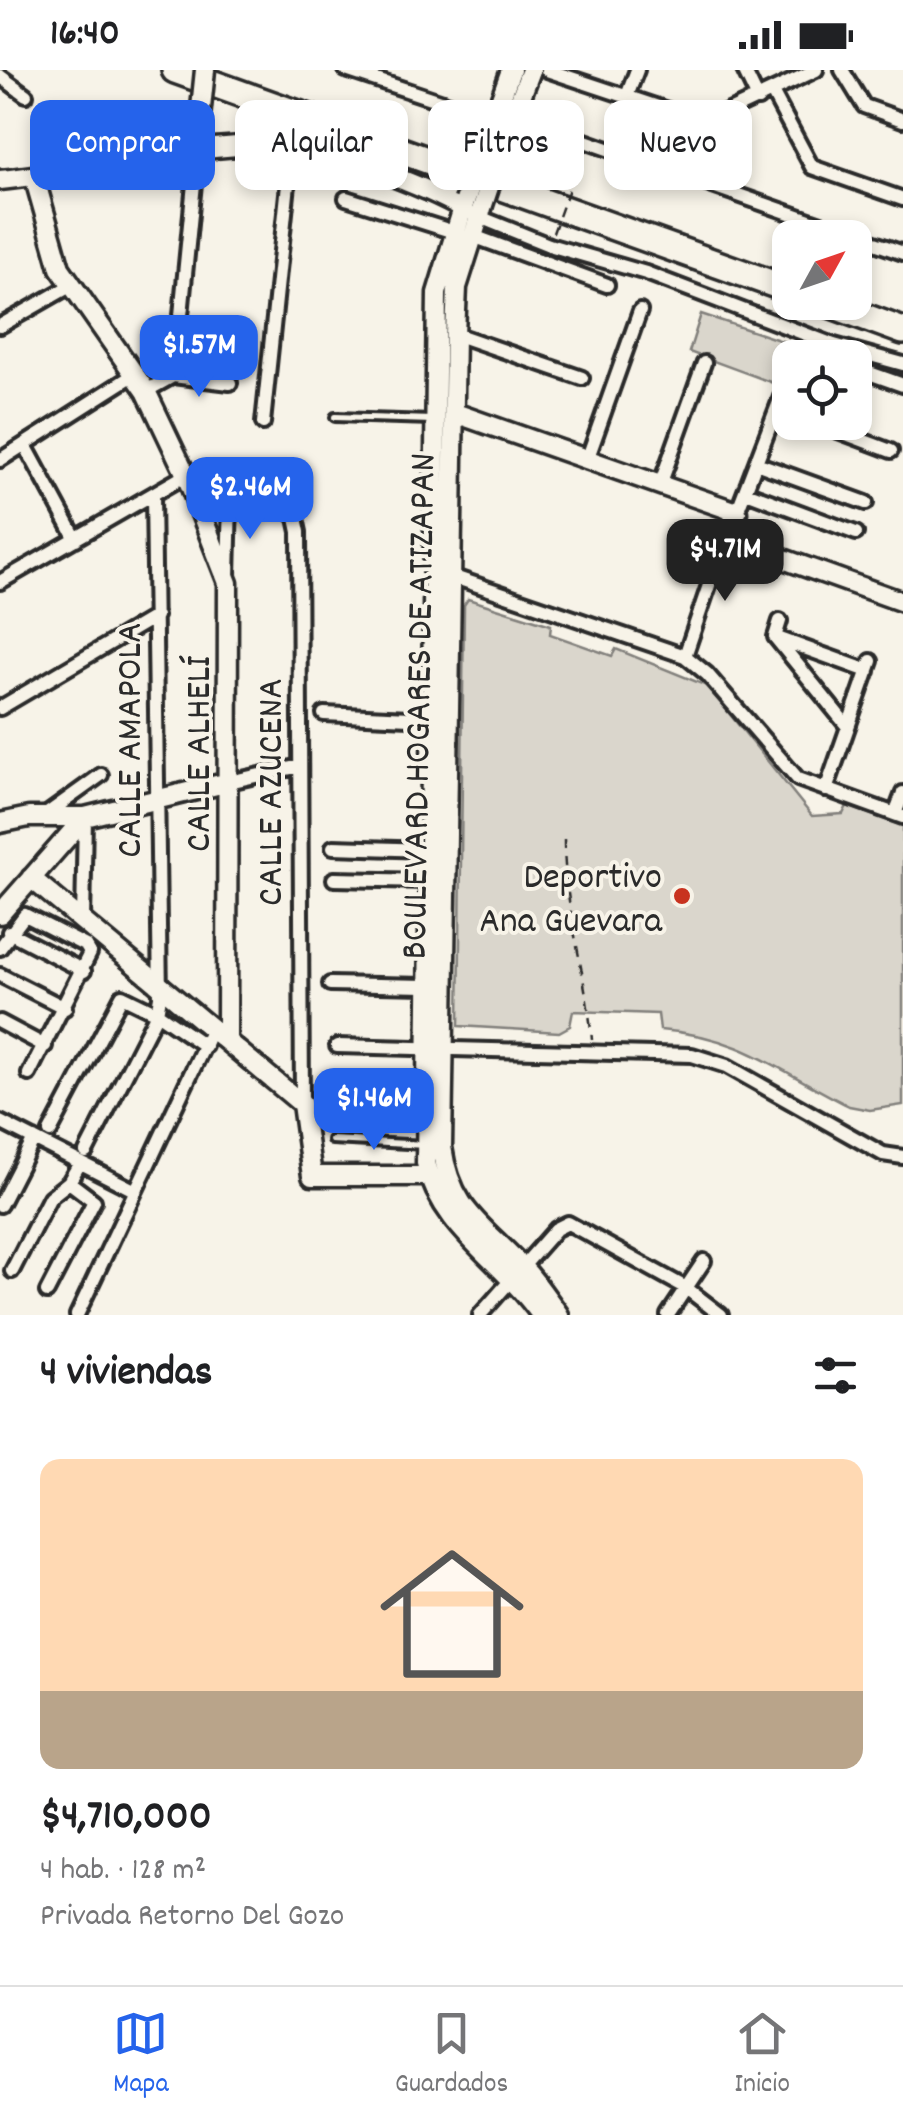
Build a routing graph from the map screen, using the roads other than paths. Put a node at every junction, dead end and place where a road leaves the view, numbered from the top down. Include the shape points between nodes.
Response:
1 (175, 70) edge
2 (205, 70) edge
3 (222, 70) edge
4 (346, 70) edge
5 (512, 70) edge
6 (530, 70) edge
7 (547, 70) edge
8 (637, 70) edge
9 (744, 70) edge
10 (816, 70) edge
11 (842, 70) edge
12 (0, 76) edge
13 (772, 92) junction
14 (26, 95) dead end
15 (627, 96) junction
16 (758, 99) junction
17 (202, 100) edge
18 (504, 100) edge
19 (520, 100) edge
20 (428, 103) edge
21 (903, 120) edge
22 (584, 140) edge
23 (30, 176) edge
24 (0, 180) edge
25 (408, 185) edge
26 (37, 190) edge
27 (193, 190) edge
28 (287, 190) edge
29 (477, 190) edge
30 (346, 198) dead end
31 (903, 200) edge
32 (469, 217) junction
33 (903, 253) edge
34 (772, 266) edge
35 (772, 284) edge
36 (607, 285) dead end
37 (70, 286) junction
38 (872, 302) edge
39 (640, 310) dead end
40 (903, 313) edge
41 (872, 320) edge
42 (0, 326) edge
43 (903, 331) edge
44 (455, 334) junction
45 (704, 363) dead end
46 (903, 364) edge
47 (135, 374) junction
48 (872, 374) edge
49 (173, 376) junction
50 (582, 378) dead end
51 (230, 383) dead end
52 (903, 385) edge
53 (146, 391) junction
54 (455, 413) junction
55 (335, 418) dead end
56 (433, 420) junction
57 (263, 422) dead end
58 (772, 432) edge
59 (862, 440) edge
60 (25, 446) junction
61 (891, 451) dead end
62 (0, 460) edge
63 (587, 460) junction
64 (756, 463) junction
65 (186, 475) junction
66 (660, 485) junction
67 (452, 489) junction
68 (270, 490) dead end
69 (432, 490) junction
70 (746, 492) junction
71 (152, 495) junction
72 (230, 500) dead end
73 (866, 503) dead end
74 (736, 512) junction
75 (856, 533) dead end
76 (725, 538) junction
77 (76, 539) junction
78 (451, 576) junction
79 (0, 582) edge
80 (228, 583) junction
81 (903, 602) edge
82 (156, 616) junction
83 (780, 621) dead end
84 (775, 637) junction
85 (684, 656) junction
86 (0, 708) edge
87 (324, 714) dead end
88 (431, 719) junction
89 (848, 727) junction
90 (300, 766) junction
91 (100, 775) dead end
92 (229, 782) junction
93 (826, 790) junction
94 (903, 793) edge
95 (157, 799) junction
96 (899, 816) edge
97 (85, 818) junction
98 (46, 820) junction
99 (0, 823) edge
100 (0, 834) edge
101 (333, 847) dead end
102 (428, 850) junction
103 (31, 878) junction
104 (334, 880) dead end
105 (428, 881) junction
106 (0, 914) edge
107 (83, 921) junction
108 (9, 932) junction
109 (0, 948) edge
110 (84, 971) junction
111 (0, 976) edge
112 (159, 984) junction
113 (330, 984) dead end
114 (426, 986) junction
115 (65, 1008) junction
116 (158, 1012) junction
117 (0, 1022) edge
118 (215, 1039) junction
119 (45, 1046) junction
120 (337, 1046) dead end
121 (434, 1048) junction
122 (29, 1074) dead end
123 (302, 1104) junction
124 (0, 1122) edge
125 (50, 1132) dead end
126 (34, 1140) junction
127 (332, 1140) dead end
128 (426, 1144) junction
129 (903, 1157) edge
130 (83, 1158) junction
131 (429, 1176) junction
132 (70, 1182) junction
133 (134, 1190) junction
134 (0, 1205) edge
135 (704, 1261) dead end
136 (12, 1271) dead end
137 (517, 1272) junction
138 (686, 1288) junction
139 (47, 1292) dead end
140 (77, 1315) edge
141 (480, 1315) edge
142 (541, 1315) edge
143 (559, 1315) edge
144 (668, 1315) edge
145 (721, 1315) edge

1 - 35 highway
2 - 17 street, bridge
3 - 34 highway
4 - 20 street
5 - 18 street, BOULEVARD HOGARES DE ATIZAPAN
6 - 19 street, BOULEVARD HOGARES DE ATIZAPAN
7 - 15 street
8 - 15 street
9 - 16 street
10 - 13 street
11 - 21 street via 861,104
12 - 14 street
13 - 16 street
13 - 31 street via 812,167
15 - 16 street via 697,120 722,117
22 - 33 street
23 - 24 street
25 - 32 street
26 - 37 street, CALLE ALHELÍ via 51,248
27 - 49 street
28 - 57 street
29 - 32 street, BOULEVARD HOGARES DE ATIZAPAN, bridge
30 - 32 street
32 - 36 street
32 - 44 street, BOULEVARD HOGARES DE ATIZAPAN
32 - 46 street
32 - 56 street, BOULEVARD HOGARES DE ATIZAPAN via 439,277
37 - 42 street
37 - 47 street, CALLE ALHELÍ
38 - 40 highway
39 - 63 street
41 - 43 highway
44 - 50 street
44 - 54 street, BOULEVARD HOGARES DE ATIZAPAN
45 - 66 street
47 - 53 street, CALLE ALHELÍ
47 - 60 street
48 - 52 street
49 - 51 street
49 - 53 street
53 - 65 street, CALLE ALHELÍ
54 - 63 street
54 - 67 street, BOULEVARD HOGARES DE ATIZAPAN
55 - 56 lane
56 - 69 street, BOULEVARD HOGARES DE ATIZAPAN
58 - 64 street
59 - 61 street
60 - 62 street
60 - 77 street
63 - 66 street
64 - 70 street
64 - 73 street
65 - 71 street
65 - 80 street, CALLE ALHELÍ
66 - 74 street
67 - 69 street
67 - 78 street, BOULEVARD HOGARES DE ATIZAPAN
68 - 90 street, CALLE AZUCENA via 298,524
69 - 88 street, BOULEVARD HOGARES DE ATIZAPAN
70 - 74 street
70 - 75 street
71 - 77 street
71 - 82 street, CALLE AMAPOLA
72 - 80 street
74 - 76 street
76 - 81 street
76 - 85 street
77 - 79 street
78 - 85 street
78 - 121 street, BOULEVARD HOGARES DE ATIZAPAN
80 - 92 street, CALLE ALHELÍ
82 - 86 street
82 - 95 street, CALLE AMAPOLA
83 - 84 street
84 - 89 street
84 - 89 street via 870,666
85 - 93 street via 707,674 784,768
87 - 88 street
88 - 102 street, BOULEVARD HOGARES DE ATIZAPAN
89 - 93 street
90 - 92 street
90 - 123 street, CALLE AZUCENA
91 - 98 street
92 - 95 street
92 - 118 street, CALLE ALHELÍ
93 - 96 street
94 - 96 street
95 - 97 street
95 - 112 street, CALLE AMAPOLA
97 - 98 street
97 - 103 street
97 - 107 street
98 - 99 street
98 - 100 street
101 - 102 street
102 - 105 street, BOULEVARD HOGARES DE ATIZAPAN
103 - 106 street
103 - 107 street
104 - 105 street
105 - 114 street, BOULEVARD HOGARES DE ATIZAPAN
107 - 112 street
108 - 109 street
108 - 110 street
108 - 110 street via 21,916 30,916 89,949
110 - 115 street
111 - 115 street
112 - 116 street, CALLE AMAPOLA
112 - 118 street
113 - 114 street
114 - 121 street, BOULEVARD HOGARES DE ATIZAPAN
115 - 119 street
116 - 118 street
116 - 125 street via 128,996 118,1000
116 - 130 street
117 - 119 street
118 - 123 street
118 - 133 street
119 - 122 street
120 - 121 street
121 - 128 street, BOULEVARD HOGARES DE ATIZAPAN
121 - 129 street via 674,1053 710,1060 883,1154
121 - 137 street, BOULEVARD HOGARES DE ATIZAPAN via 452,1189
123 - 131 street via 312,1176
124 - 126 street
126 - 130 street
126 - 134 street
127 - 128 lane
128 - 131 street, BOULEVARD HOGARES DE ATIZAPAN
130 - 132 street
130 - 133 street
131 - 137 street via 465,1236
132 - 136 street via 50,1197
132 - 139 street via 94,1200
133 - 140 street
135 - 138 street
137 - 138 street via 568,1224
137 - 141 street
137 - 142 street
137 - 143 street, BOULEVARD HOGARES DE ATIZAPAN
138 - 144 street
138 - 145 street

